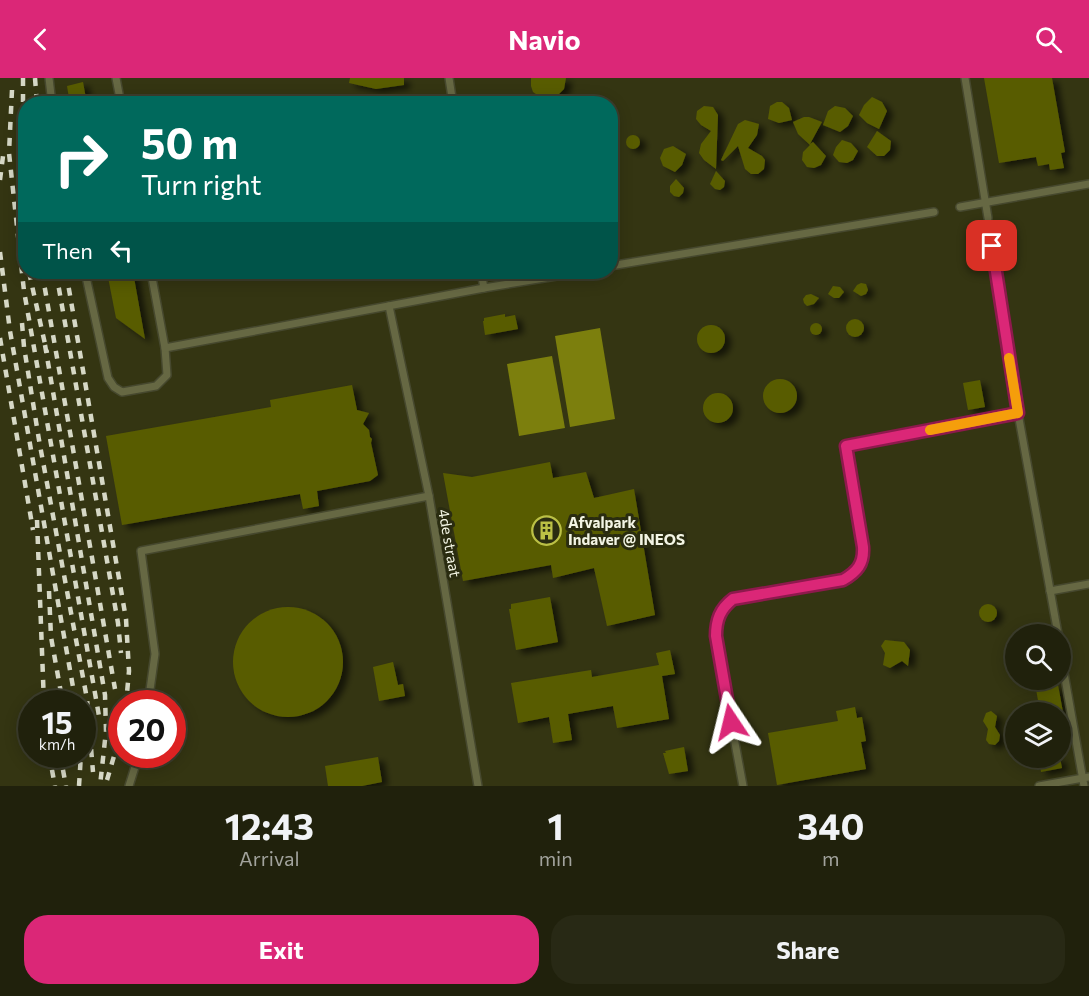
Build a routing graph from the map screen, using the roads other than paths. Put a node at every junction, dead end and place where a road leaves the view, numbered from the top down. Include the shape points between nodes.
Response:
1 (49, 78) edge
2 (116, 78) edge
3 (449, 78) edge
4 (965, 78) edge
5 (51, 96) edge
6 (119, 96) edge
7 (452, 96) edge
8 (1089, 184) edge
9 (986, 203) junction
10 (960, 207) dead end
11 (934, 212) dead end
12 (988, 218) dead end
13 (992, 246) dead end
14 (618, 266) edge
15 (87, 279) edge
16 (152, 279) edge
17 (482, 279) edge
18 (539, 279) edge
19 (484, 288) junction
20 (389, 306) junction
21 (165, 348) junction
22 (1018, 413) junction
23 (429, 496) junction
24 (1089, 584) edge
25 (1050, 591) junction
26 (1056, 624) edge
27 (150, 690) edge
28 (1068, 690) edge
29 (135, 768) edge
30 (1085, 780) edge
31 (129, 786) edge
32 (478, 786) edge
33 (743, 786) edge
34 (1039, 786) edge

1 - 5 lane
2 - 6 lane
3 - 7 lane
4 - 9 lane
8 - 9 lane
9 - 10 lane
9 - 12 lane
11 - 14 lane
13 - 22 lane
15 - 21 lane via 108,378 114,387 122,392 156,386 167,375
16 - 21 lane
17 - 19 lane
18 - 19 lane
19 - 20 lane
20 - 21 lane
20 - 23 lane, 4de straat
22 - 25 lane
22 - 33 lane via 846,446 863,547 861,566 843,580 733,599 725,605 719,614 716,636
23 - 27 lane via 141,551 155,654
23 - 32 lane, 4de straat
24 - 25 lane
25 - 26 lane
28 - 30 lane
29 - 31 lane
30 - 34 lane

